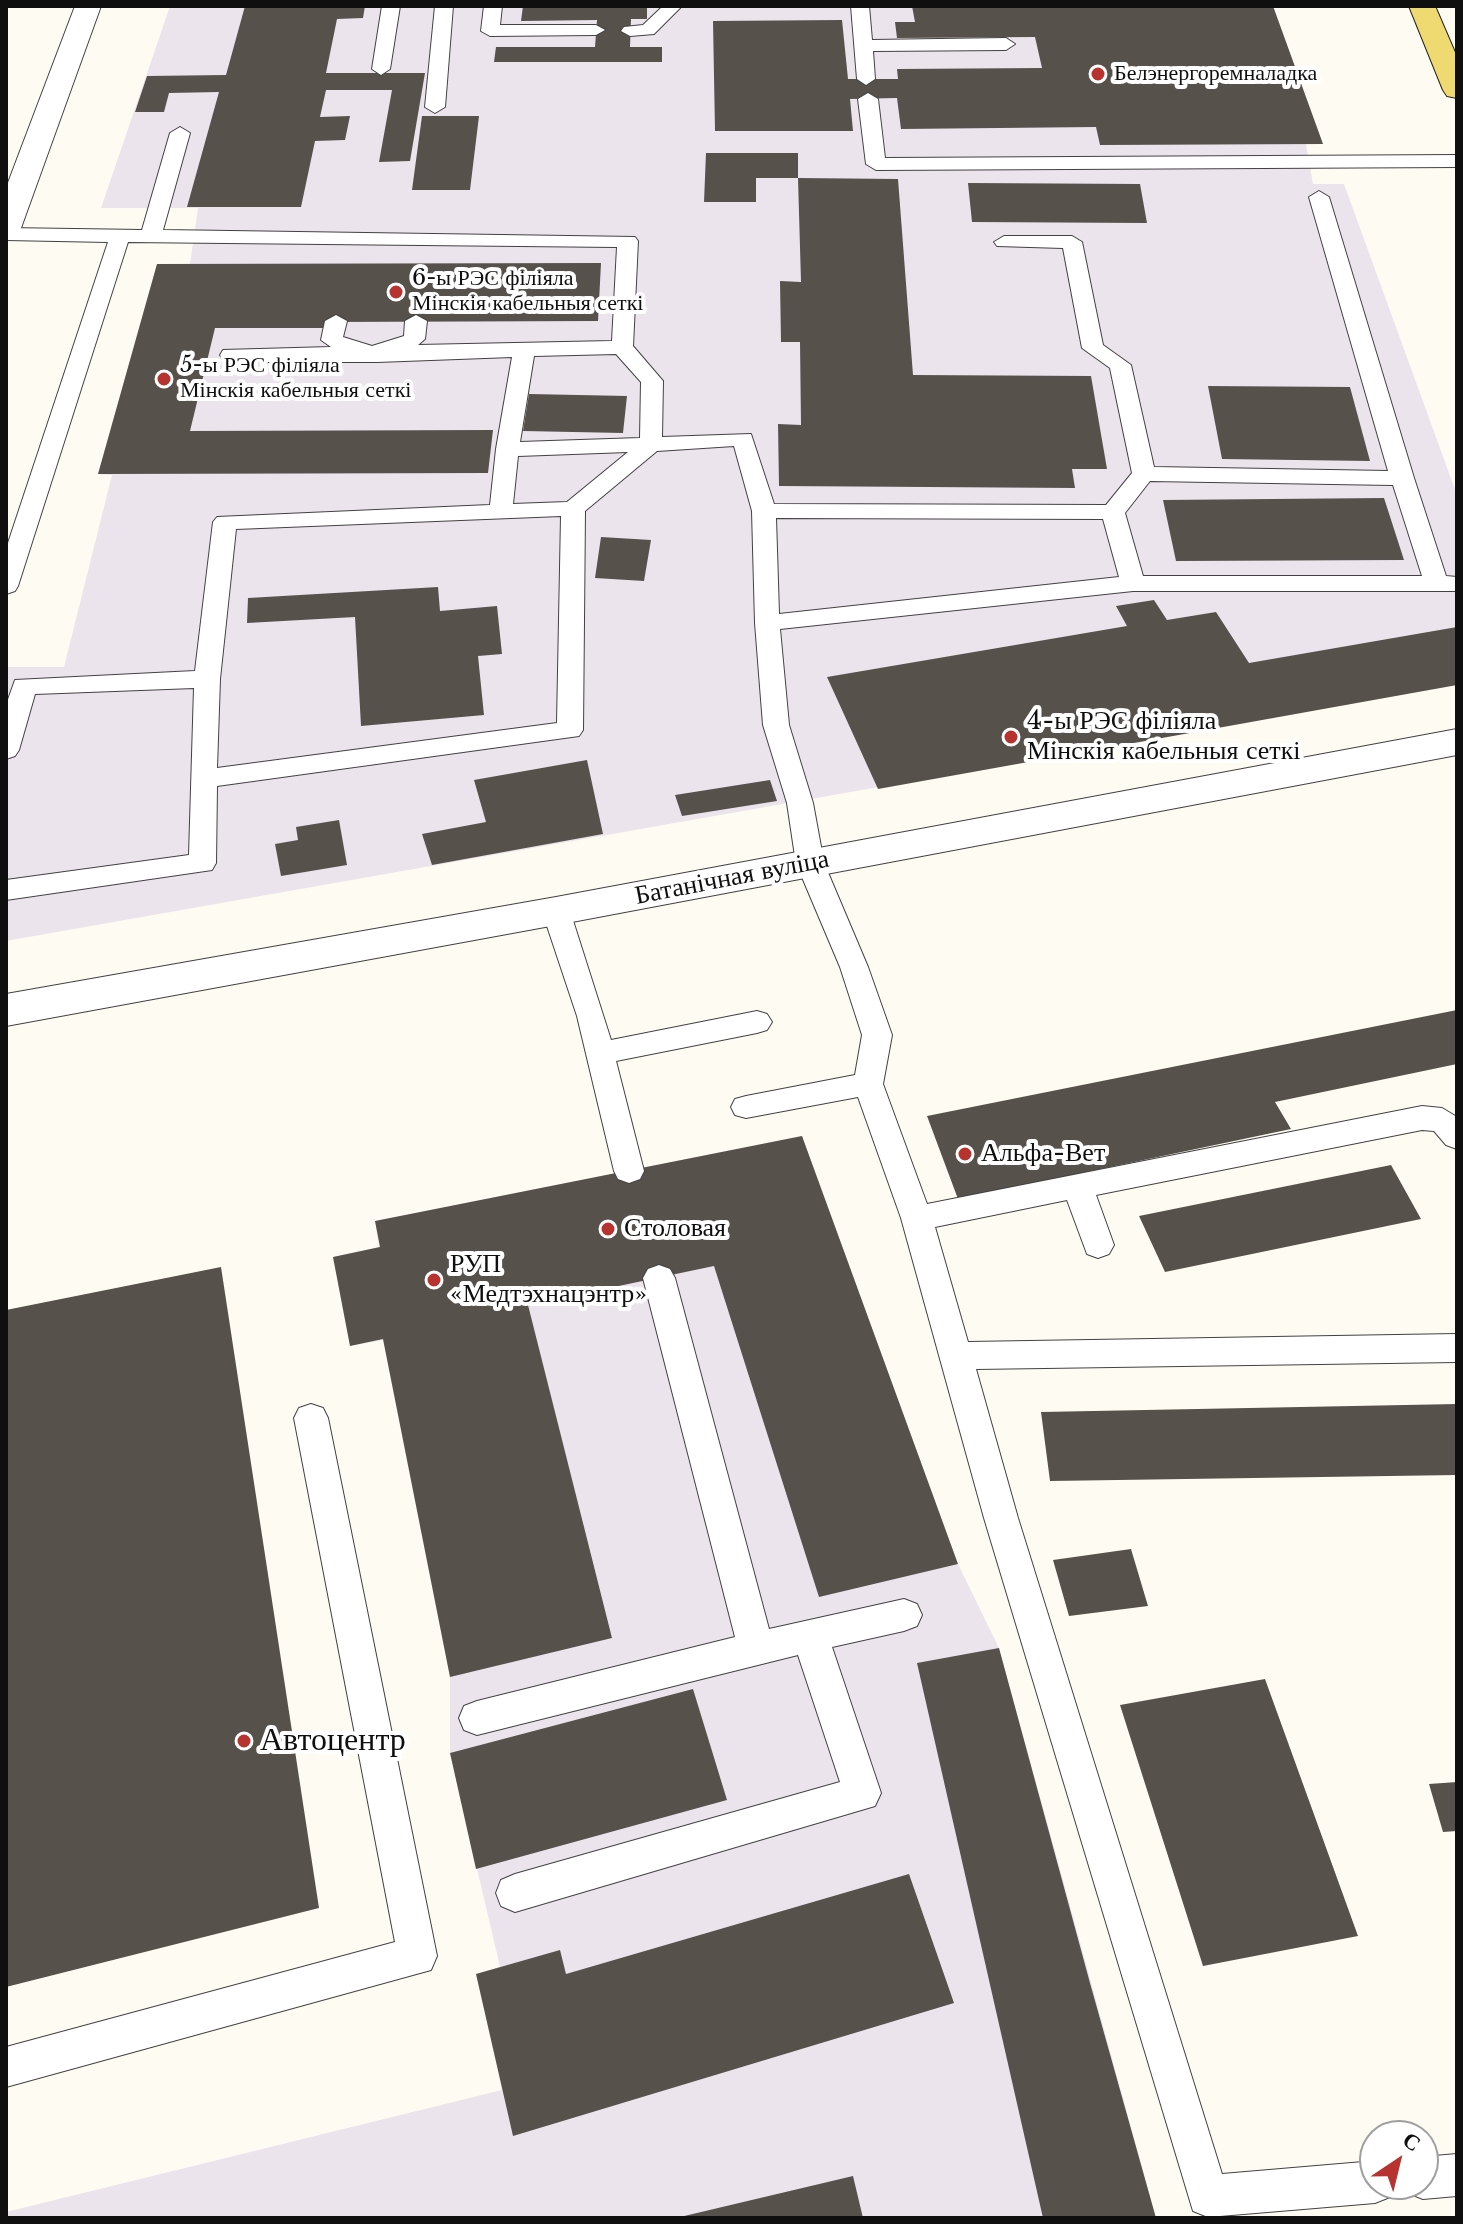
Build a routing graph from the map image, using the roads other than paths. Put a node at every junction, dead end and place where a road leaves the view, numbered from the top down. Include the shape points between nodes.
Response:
1 (88, 6) edge
2 (391, 6) edge
3 (444, 6) edge
4 (493, 6) edge
5 (673, 6) edge
6 (860, 6) edge
7 (1422, 6) edge
8 (596, 30) dead end
9 (630, 31) dead end
10 (1006, 44) dead end
11 (865, 46) junction
12 (381, 69) dead end
13 (1457, 90) edge
14 (435, 107) dead end
15 (180, 133) dead end
16 (1457, 161) edge
17 (1319, 197) dead end
18 (6, 228) edge
19 (6, 234) edge
20 (151, 235) junction
21 (120, 236) junction
22 (350, 237) junction
23 (427, 238) junction
24 (1004, 242) dead end
25 (347, 264) dead end
26 (423, 264) dead end
27 (336, 321) dead end
28 (416, 321) dead end
29 (622, 347) junction
30 (524, 350) junction
31 (231, 355) dead end
32 (377, 355) junction
33 (651, 445) junction
34 (507, 449) junction
35 (1144, 474) junction
36 (1402, 478) junction
37 (573, 509) junction
38 (764, 511) junction
39 (501, 512) junction
40 (1113, 512) junction
41 (1133, 583) junction
42 (1447, 584) edge
43 (6, 586) edge
44 (767, 623) junction
45 (207, 679) junction
46 (1457, 742) edge
47 (6, 750) edge
48 (204, 779) junction
49 (810, 863) junction
50 (6, 890) edge
51 (556, 911) junction
52 (6, 1010) edge
53 (757, 1022) dead end
54 (599, 1053) junction
55 (868, 1084) junction
56 (746, 1107) dead end
57 (1456, 1134) edge
58 (629, 1171) dead end
59 (1077, 1186) junction
60 (917, 1218) junction
61 (1098, 1245) dead end
62 (659, 1278) dead end
63 (1457, 1348) edge
64 (956, 1356) junction
65 (311, 1418) dead end
66 (904, 1615) dead end
67 (810, 1636) junction
68 (756, 1648) junction
69 (477, 1718) dead end
70 (515, 1893) dead end
71 (6, 2067) edge
72 (1359, 2183) edge

1 - 18 street
2 - 12 lane
3 - 14 lane
4 - 8 lane via 490,31
5 - 9 lane via 648,30
6 - 11 lane
7 - 13 main road
10 - 11 lane
11 - 16 lane via 876,164
15 - 20 lane
17 - 36 lane
19 - 21 lane
20 - 21 lane
20 - 22 lane
21 - 43 lane
22 - 23 lane
22 - 25 lane
23 - 26 lane
23 - 29 lane via 628,241
24 - 35 lane via 1072,242 1093,348 1120,365
27 - 32 lane via 332,340
28 - 32 lane via 414,339
29 - 30 lane
29 - 33 lane via 652,381
30 - 32 lane
30 - 34 lane
31 - 32 lane
33 - 34 lane
33 - 37 lane
33 - 38 lane via 743,439
34 - 39 lane
35 - 36 lane
35 - 40 lane
36 - 42 lane
37 - 39 lane
37 - 48 lane via 570,730
38 - 40 lane
38 - 44 lane
39 - 45 lane via 225,522
40 - 41 lane
41 - 42 lane
41 - 44 lane
44 - 49 lane via 776,725 800,803
45 - 47 lane via 24,686
45 - 48 lane
46 - 49 street, Батанічная вуліца
48 - 50 lane via 202,863
49 - 51 street, Батанічная вуліца
49 - 55 lane via 877,1035
51 - 52 street, Батанічная вуліца
51 - 54 lane
53 - 54 lane
54 - 58 lane
55 - 56 lane
55 - 60 lane
57 - 59 lane via 1442,1120 1422,1118
59 - 60 lane
59 - 61 lane
60 - 64 lane
62 - 68 lane
63 - 64 lane
64 - 72 lane via 1208,2196
65 - 71 lane via 417,1956
66 - 67 lane
67 - 68 lane
67 - 70 lane via 862,1793
68 - 69 lane

